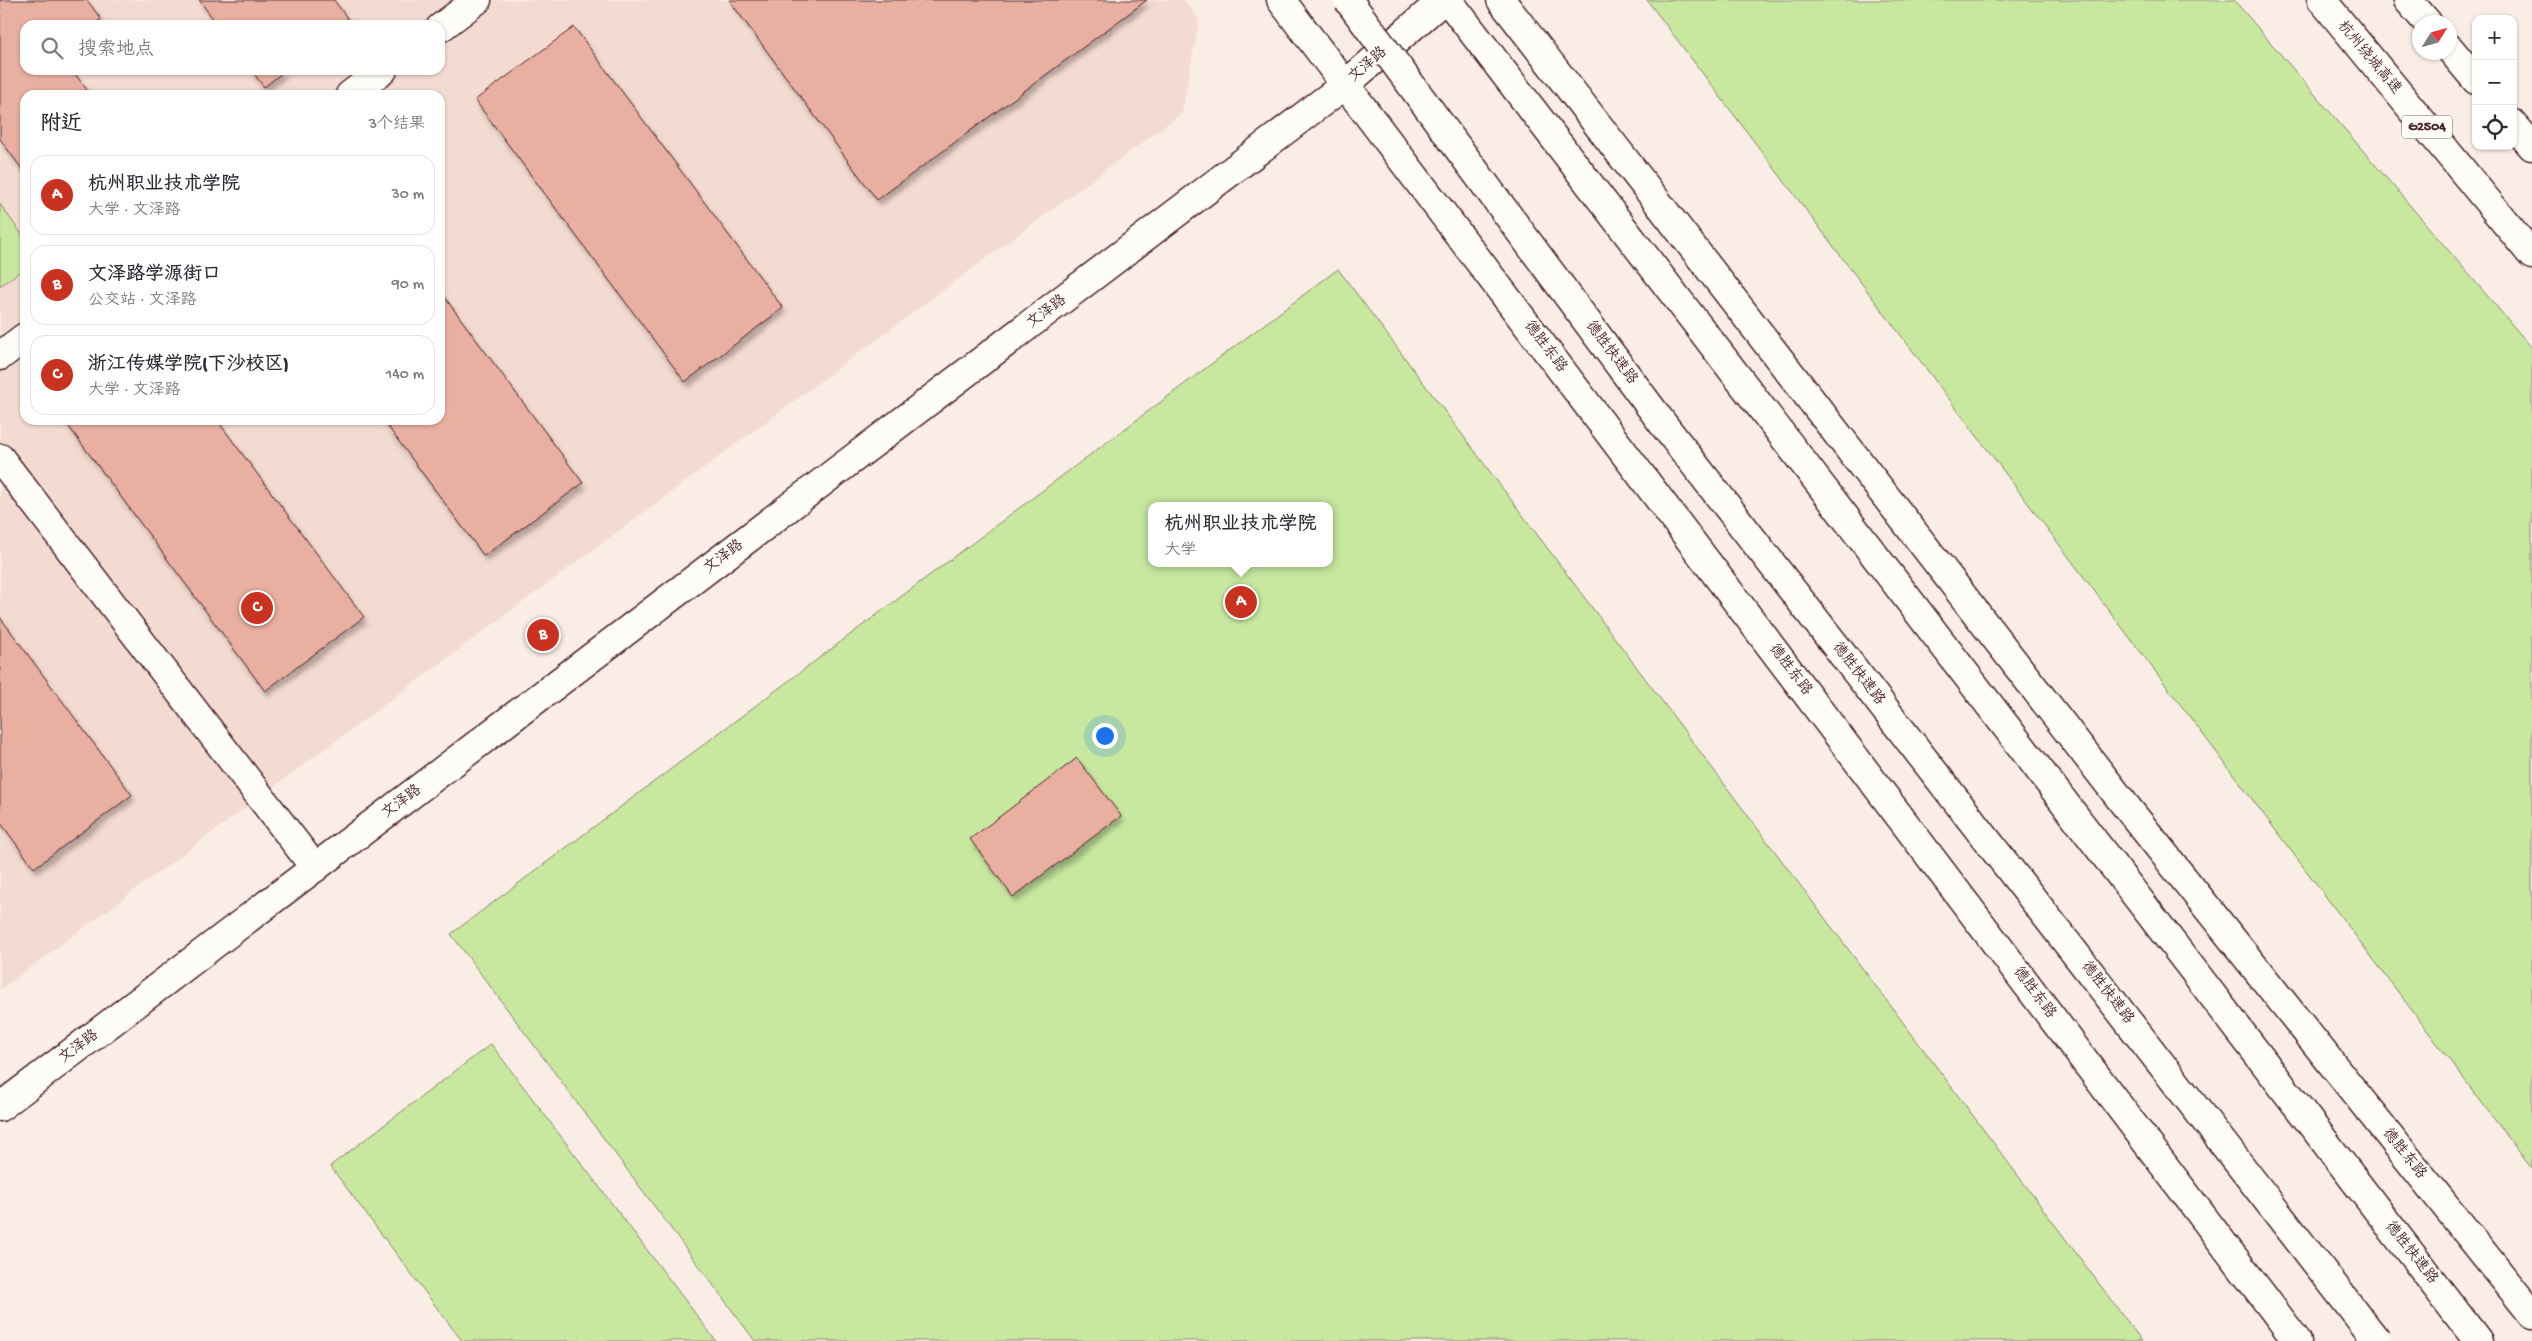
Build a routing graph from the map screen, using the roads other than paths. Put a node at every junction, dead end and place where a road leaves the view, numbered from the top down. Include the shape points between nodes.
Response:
1 (477, 0) edge
2 (1281, 0) edge
3 (1348, 0) edge
4 (1443, 0) edge
5 (1448, 0) edge
6 (1501, 0) edge
7 (2322, 0) edge
8 (2408, 0) edge
9 (2421, 15) edge
10 (445, 24) edge
11 (2457, 57) edge
12 (376, 75) edge
13 (2472, 75) edge
14 (1346, 84) junction
15 (357, 90) edge
16 (2517, 129) edge
17 (2532, 146) edge
18 (2532, 255) edge
19 (20, 341) edge
20 (0, 356) edge
21 (0, 458) edge
22 (315, 868) junction
23 (0, 1107) edge
24 (2532, 1314) edge
25 (2297, 1341) edge
26 (2377, 1341) edge
27 (2478, 1341) edge

1 - 10 main road
2 - 14 main road, 德胜东路
3 - 26 main road, 德胜快速路, bridge via 1663,424
4 - 14 main road, 文泽路
5 - 27 main road, 德胜快速路
6 - 24 main road, 德胜东路 via 2124,805
7 - 18 main road, 杭州绕城高速 / G2504
8 - 9 main road
11 - 13 main road
12 - 15 main road
14 - 22 main road, 文泽路
14 - 25 main road, 德胜东路
16 - 17 main road
19 - 20 main road
21 - 22 main road
22 - 23 main road, 文泽路

